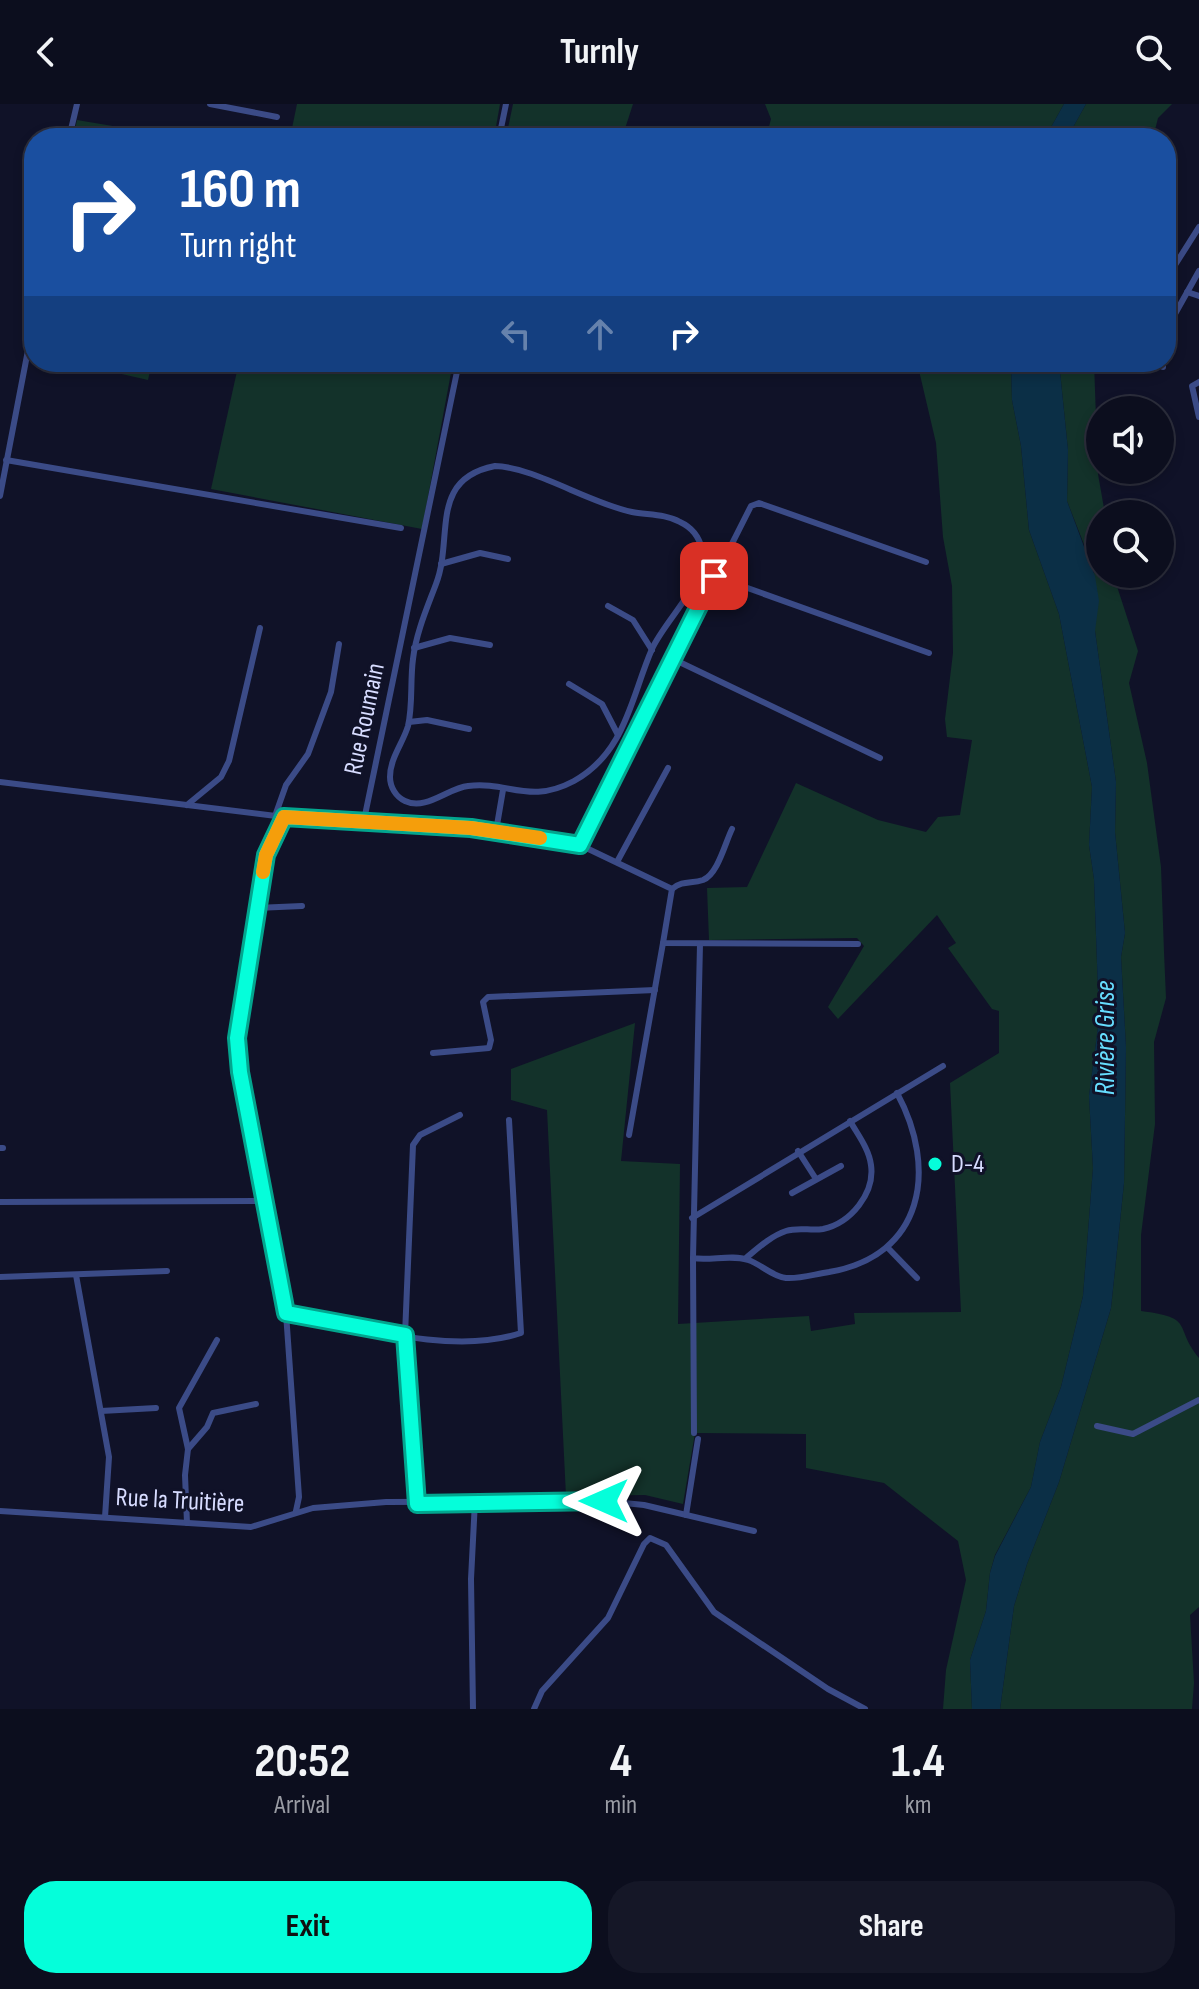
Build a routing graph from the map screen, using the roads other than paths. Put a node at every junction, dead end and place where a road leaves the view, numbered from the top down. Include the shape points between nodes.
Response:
1 (77, 104) edge
2 (210, 104) edge
3 (506, 104) edge
4 (277, 117) dead end
5 (71, 128) edge
6 (501, 128) edge
7 (1199, 227) edge
8 (1176, 263) edge
9 (1199, 271) edge
10 (1187, 292) junction
11 (1199, 296) edge
12 (1176, 312) edge
13 (24, 369) edge
14 (457, 372) edge
15 (1199, 382) edge
16 (1199, 417) edge
17 (6, 460) junction
18 (0, 496) edge
19 (401, 528) dead end
20 (508, 559) dead end
21 (926, 562) dead end
22 (441, 564) junction
23 (714, 576) junction
24 (608, 606) dead end
25 (260, 628) dead end
26 (339, 644) dead end
27 (490, 645) dead end
28 (414, 648) junction
29 (652, 650) junction
30 (929, 653) dead end
31 (671, 658) junction
32 (569, 684) dead end
33 (409, 722) junction
34 (469, 729) dead end
35 (618, 735) junction
36 (880, 758) dead end
37 (668, 768) dead end
38 (0, 782) edge
39 (503, 790) junction
40 (187, 805) junction
41 (275, 816) junction
42 (284, 817) junction
43 (364, 820) junction
44 (732, 829) dead end
45 (496, 831) junction
46 (580, 845) junction
47 (617, 862) junction
48 (672, 889) junction
49 (302, 906) dead end
50 (256, 908) junction
51 (663, 943) junction
52 (700, 944) junction
53 (858, 944) dead end
54 (655, 990) junction
55 (433, 1053) dead end
56 (943, 1066) dead end
57 (897, 1093) junction
58 (460, 1115) dead end
59 (509, 1120) dead end
60 (850, 1121) junction
61 (629, 1135) dead end
62 (798, 1151) junction
63 (841, 1166) dead end
64 (816, 1179) junction
65 (792, 1193) dead end
66 (267, 1201) junction
67 (0, 1202) edge
68 (692, 1218) junction
69 (888, 1248) junction
70 (693, 1258) junction
71 (746, 1258) junction
72 (167, 1271) dead end
73 (76, 1275) junction
74 (0, 1277) edge
75 (917, 1278) dead end
76 (286, 1313) junction
77 (405, 1335) junction
78 (217, 1340) dead end
79 (1199, 1400) edge
80 (256, 1404) dead end
81 (156, 1408) dead end
82 (101, 1411) junction
83 (1097, 1426) dead end
84 (188, 1449) junction
85 (475, 1501) junction
86 (417, 1504) junction
87 (0, 1511) edge
88 (296, 1511) junction
89 (686, 1515) junction
90 (105, 1517) junction
91 (187, 1523) junction
92 (754, 1531) dead end
93 (473, 1709) edge
94 (534, 1709) edge
95 (865, 1709) edge

1 - 5 street
2 - 4 street
3 - 6 street
7 - 8 street
9 - 10 street
10 - 11 street
10 - 12 street
13 - 17 street
14 - 43 street, Rue Roumain
15 - 16 street via 1192,386
17 - 18 street
17 - 19 street
20 - 22 street via 471,554
21 - 23 street via 759,503 751,506
22 - 28 street
22 - 29 street via 453,492 484,468 520,470 593,501 677,520 696,535 703,566
23 - 30 street
23 - 31 street
24 - 29 street via 633,620
25 - 40 street via 224,772
26 - 41 street via 331,692 304,762 286,785
27 - 28 street via 450,638
28 - 33 street
29 - 35 street
31 - 36 street
31 - 46 street
32 - 35 street via 602,704
33 - 34 street via 427,720
33 - 39 street via 390,774 396,795 416,804 467,786
35 - 39 street via 596,764 574,781 537,793
37 - 47 street
38 - 40 street
39 - 45 street
40 - 41 street
41 - 42 street
42 - 43 street
42 - 50 street via 266,855
43 - 45 street
44 - 48 street via 711,874
45 - 46 street
46 - 47 street
47 - 48 street
48 - 51 street
49 - 50 street
50 - 66 street via 237,1038
51 - 52 street
51 - 54 street
52 - 53 street
52 - 68 street
54 - 55 street via 488,997 483,1002 489,1048
54 - 61 street
56 - 57 street
57 - 60 street
57 - 69 street via 913,1123 920,1162 910,1210
58 - 77 street via 414,1140
59 - 77 street via 523,1329 519,1334 465,1341
60 - 62 street
60 - 71 street via 872,1167 855,1211 822,1229 787,1231
62 - 64 street
62 - 68 street
63 - 64 street
64 - 65 street
66 - 67 street
66 - 76 street
68 - 70 street
69 - 71 street via 857,1267 798,1277 776,1275
69 - 75 street
70 - 71 street
70 - 89 street via 696,1436
72 - 73 street
73 - 74 street
73 - 82 street
76 - 77 street
76 - 88 street
77 - 86 street
78 - 84 street via 179,1408
79 - 83 street via 1133,1434
80 - 84 street via 213,1413
81 - 82 street
82 - 90 street via 109,1457
84 - 91 street
85 - 86 street, Rue la Truitière
85 - 89 street, Rue la Truitière via 644,1505
85 - 93 street
86 - 88 street, Rue la Truitière
87 - 90 street, Rue la Truitière
88 - 91 street, Rue la Truitière via 251,1527
89 - 92 street, Rue la Truitière
90 - 91 street, Rue la Truitière
94 - 95 street via 542,1691 608,1618 644,1544 656,1538 714,1612

